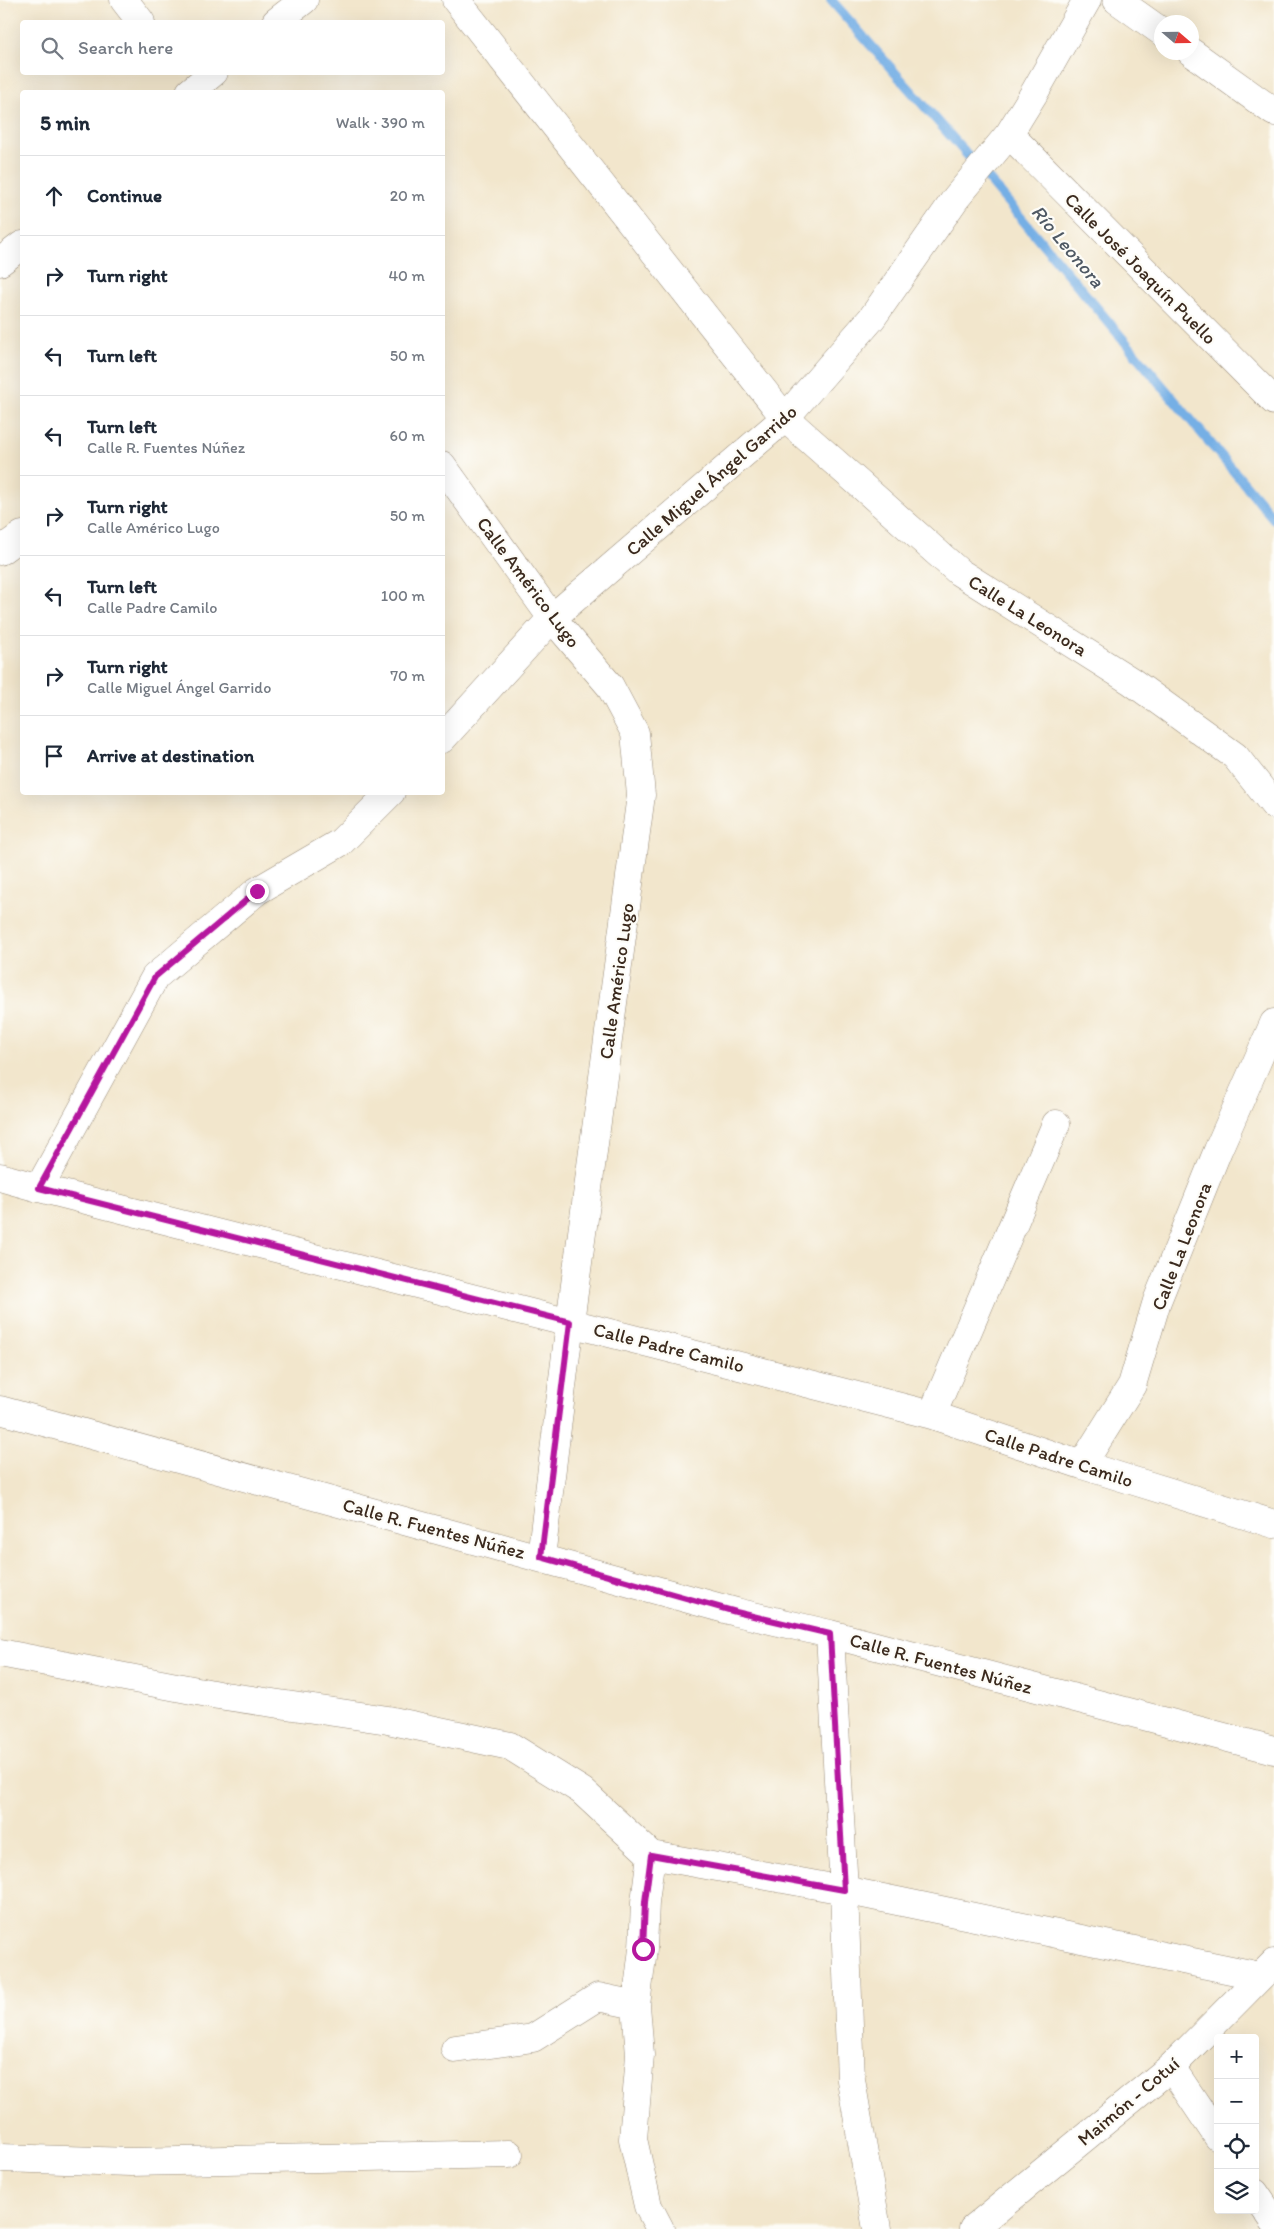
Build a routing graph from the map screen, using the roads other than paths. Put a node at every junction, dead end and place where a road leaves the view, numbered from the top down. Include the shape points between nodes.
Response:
1 (124, 0) edge
2 (304, 0) edge
3 (456, 0) edge
4 (1086, 0) edge
5 (1117, 0) edge
6 (139, 20) edge
7 (279, 20) edge
8 (1154, 26) edge
9 (1199, 58) edge
10 (209, 75) edge
11 (189, 87) edge
12 (1274, 112) edge
13 (1002, 142) junction
14 (20, 247) edge
15 (0, 262) edge
16 (1274, 401) edge
17 (785, 418) junction
18 (445, 469) edge
19 (20, 536) edge
20 (0, 551) edge
21 (552, 618) junction
22 (445, 736) edge
23 (388, 795) edge
24 (1274, 805) edge
25 (1274, 1023) edge
26 (1056, 1124) dead end
27 (0, 1177) edge
28 (39, 1188) junction
29 (570, 1322) junction
30 (0, 1410) edge
31 (932, 1415) junction
32 (1082, 1465) junction
33 (1274, 1524) edge
34 (541, 1557) junction
35 (830, 1634) junction
36 (0, 1653) edge
37 (1274, 1750) edge
38 (651, 1855) junction
39 (844, 1890) junction
40 (1267, 1970) edge
41 (636, 2005) junction
42 (455, 2050) dead end
43 (1171, 2067) junction
44 (1214, 2131) edge
45 (509, 2154) dead end
46 (0, 2158) edge
47 (1259, 2199) edge
48 (1274, 2221) edge
49 (660, 2229) edge
50 (877, 2229) edge
51 (973, 2229) edge

1 - 6 street
2 - 7 street
3 - 17 street, Calle La Leonora
4 - 13 street, Calle Miguel Ángel Garrido via 1033,95
5 - 8 street
9 - 12 street
10 - 11 street
13 - 16 street, Calle José Joaquín Puello
13 - 17 street, Calle Miguel Ángel Garrido via 956,198 872,318
14 - 15 street
17 - 21 street, Calle Miguel Ángel Garrido
17 - 24 street, Calle La Leonora via 959,572 1131,681 1235,756
18 - 21 street, Calle Américo Lugo
19 - 20 street
21 - 22 street, Calle Miguel Ángel Garrido
21 - 29 street, Calle Américo Lugo via 610,686 634,733 641,794
23 - 28 street via 341,842 257,891 155,977
25 - 32 street, Calle La Leonora via 1157,1301 1132,1385
26 - 31 street
27 - 28 street, Calle Padre Camilo
28 - 29 street, Calle Padre Camilo
29 - 31 street, Calle Padre Camilo
29 - 34 street, Calle Américo Lugo
30 - 34 street, Calle R. Fuentes Núñez
31 - 32 street, Calle Padre Camilo
32 - 33 street, Calle Padre Camilo
34 - 35 street, Calle R. Fuentes Núñez via 736,1612
35 - 37 street, Calle R. Fuentes Núñez
35 - 39 street
36 - 38 street via 218,1695 388,1720 510,1746 582,1791
38 - 39 street
38 - 41 street
39 - 40 street
39 - 50 street via 851,2080
40 - 43 street, Maimón - Cotuí
41 - 42 street via 598,1997 533,2038
41 - 49 street via 640,2055 633,2139 648,2206
43 - 44 street
43 - 51 street, Maimón - Cotuí
45 - 46 street via 131,2162
47 - 48 street

